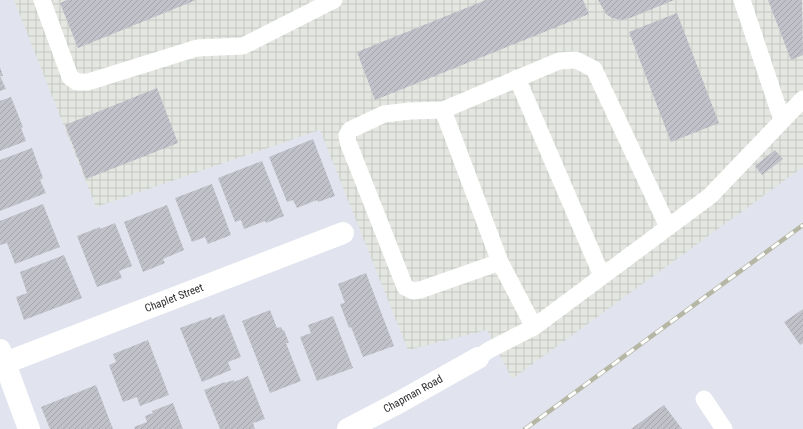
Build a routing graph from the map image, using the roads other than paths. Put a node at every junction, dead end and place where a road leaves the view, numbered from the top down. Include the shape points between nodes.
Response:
1 (42, 0) edge
2 (334, 0) edge
3 (742, 0) edge
4 (518, 78) junction
5 (803, 98) edge
6 (442, 110) junction
7 (782, 120) junction
8 (668, 227) junction
9 (343, 234) dead end
10 (500, 262) junction
11 (602, 276) junction
12 (534, 327) junction
13 (2, 357) edge
14 (478, 358) joint
15 (704, 399) dead end
16 (29, 429) edge
17 (348, 429) edge
18 (724, 429) edge

1 - 2 lane via 70,77 77,82 88,82 197,48 243,46
3 - 7 lane
4 - 6 lane
4 - 8 lane via 559,61 576,60 594,69
4 - 11 lane
5 - 7 lane
6 - 10 lane
6 - 10 lane via 384,114 350,130 347,135 348,142 405,287 413,291 420,290
7 - 8 lane via 710,196
8 - 11 lane
9 - 13 street, Chaplet Street
10 - 12 lane
11 - 12 lane
12 - 14 lane
13 - 16 street
14 - 17 street, Chapman Road
15 - 18 lane

